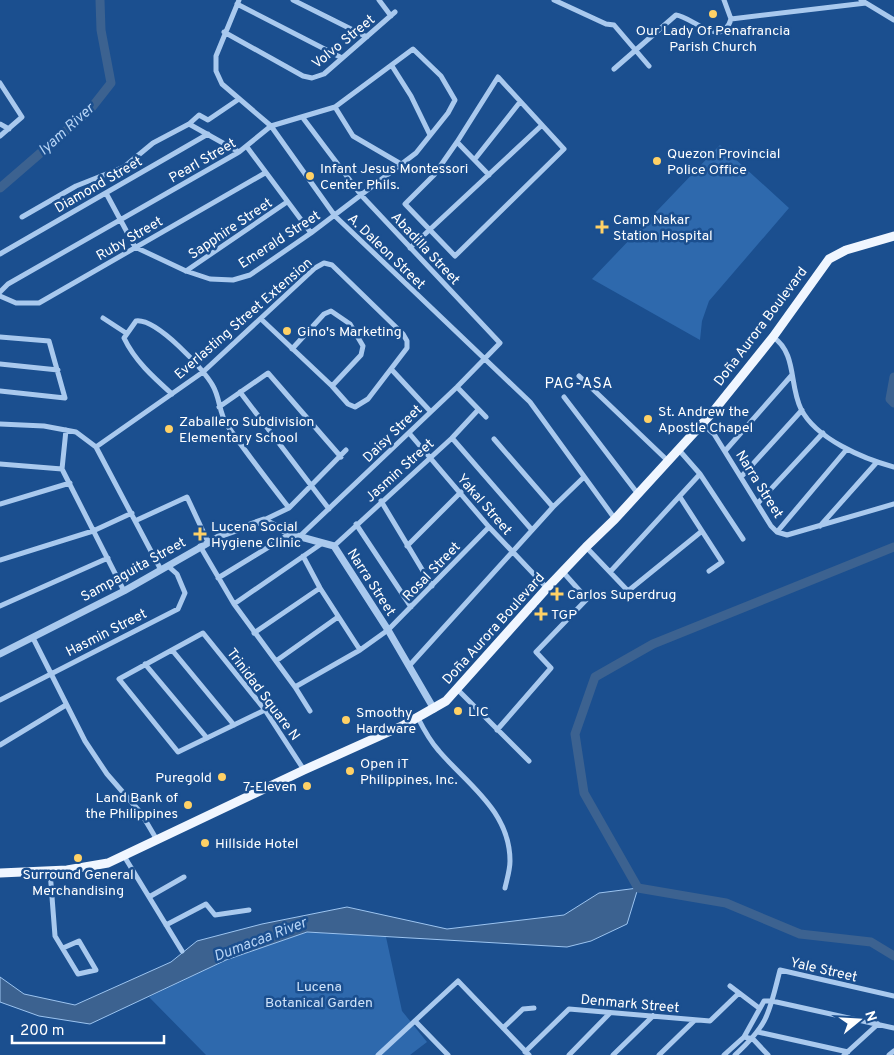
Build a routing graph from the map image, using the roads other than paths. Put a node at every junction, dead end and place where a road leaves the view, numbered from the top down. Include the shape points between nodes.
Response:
1 (294, 0) edge
2 (379, 0) edge
3 (554, 0) edge
4 (724, 0) edge
5 (238, 2) edge
6 (863, 2) edge
7 (731, 19) junction
8 (894, 20) edge
9 (224, 32) junction
10 (367, 36) junction
11 (635, 50) junction
12 (342, 58) junction
13 (392, 66) junction
14 (649, 66) dead end
15 (614, 70) dead end
16 (1, 86) edge
17 (239, 99) junction
18 (455, 100) joint
19 (520, 102) junction
20 (335, 107) junction
21 (303, 118) junction
22 (0, 124) edge
23 (189, 124) junction
24 (271, 126) junction
25 (541, 126) junction
26 (9, 129) junction
27 (208, 134) junction
28 (430, 135) junction
29 (0, 136) edge
30 (457, 142) junction
31 (247, 147) junction
32 (239, 152) junction
33 (475, 159) junction
34 (402, 164) junction
35 (265, 173) junction
36 (489, 175) junction
37 (106, 192) junction
38 (360, 195) junction
39 (287, 202) junction
40 (335, 216) junction
41 (22, 217) dead end
42 (120, 220) junction
43 (430, 229) junction
44 (311, 233) junction
45 (894, 236) edge
46 (135, 247) junction
47 (410, 248) junction
48 (0, 254) edge
49 (186, 271) junction
50 (0, 294) edge
51 (102, 318) dead end
52 (260, 319) junction
53 (126, 333) junction
54 (773, 336) junction
55 (0, 337) edge
56 (500, 343) joint
57 (292, 349) junction
58 (484, 360) junction
59 (0, 364) edge
60 (58, 370) junction
61 (392, 370) junction
62 (203, 372) junction
63 (579, 376) dead end
64 (792, 376) junction
65 (332, 386) junction
66 (457, 387) junction
67 (0, 391) edge
68 (240, 392) junction
69 (172, 394) junction
70 (564, 398) dead end
71 (219, 406) junction
72 (478, 410) junction
73 (802, 410) junction
74 (430, 411) junction
75 (486, 417) dead end
76 (0, 424) edge
77 (702, 424) junction
78 (66, 430) junction
79 (408, 433) junction
80 (822, 433) junction
81 (452, 438) junction
82 (494, 439) dead end
83 (96, 447) junction
84 (846, 449) junction
85 (346, 450) dead end
86 (678, 450) junction
87 (725, 451) junction
88 (341, 457) junction
89 (428, 457) junction
90 (668, 462) junction
91 (877, 462) junction
92 (0, 464) edge
93 (894, 467) edge
94 (62, 469) junction
95 (700, 474) junction
96 (584, 478) junction
97 (741, 478) junction
98 (70, 483) junction
99 (310, 487) junction
100 (460, 492) junction
101 (638, 495) junction
102 (680, 497) junction
103 (381, 501) junction
104 (0, 504) edge
105 (758, 504) junction
106 (894, 504) edge
107 (553, 507) junction
108 (289, 508) junction
109 (329, 509) junction
110 (132, 513) junction
111 (615, 519) junction
112 (137, 520) junction
113 (264, 520) junction
114 (356, 524) junction
115 (820, 526) junction
116 (489, 527) junction
117 (532, 530) junction
118 (702, 530) junction
119 (93, 531) junction
120 (777, 532) junction
121 (290, 534) junction
122 (299, 537) junction
123 (742, 539) dead end
124 (208, 542) junction
125 (321, 544) junction
126 (200, 546) junction
127 (334, 546) junction
128 (408, 546) junction
129 (586, 547) junction
130 (513, 552) junction
131 (303, 556) junction
132 (108, 558) junction
133 (0, 560) edge
134 (168, 566) junction
135 (161, 570) junction
136 (708, 571) dead end
137 (562, 572) junction
138 (610, 572) junction
139 (218, 578) junction
140 (432, 586) junction
141 (320, 588) junction
142 (547, 588) junction
143 (124, 591) junction
144 (234, 604) junction
145 (0, 606) edge
146 (411, 608) junction
147 (338, 617) junction
148 (388, 630) junction
149 (254, 633) junction
150 (33, 638) junction
151 (172, 650) junction
152 (360, 650) junction
153 (0, 654) edge
154 (276, 661) junction
155 (145, 664) junction
156 (409, 666) junction
157 (50, 673) junction
158 (295, 687) junction
159 (458, 690) junction
160 (0, 700) edge
161 (66, 705) junction
162 (265, 710) junction
163 (434, 710) junction
164 (310, 711) dead end
165 (418, 718) junction
166 (234, 725) junction
167 (497, 730) junction
168 (207, 738) junction
169 (0, 745) edge
170 (529, 761) dead end
171 (304, 770) junction
172 (157, 840) junction
173 (124, 856) junction
174 (50, 871) junction
175 (0, 873) edge
176 (184, 877) dead end
177 (505, 888) dead end
178 (149, 896) junction
179 (249, 910) dead end
180 (166, 925) junction
181 (64, 948) junction
182 (182, 951) dead end
183 (730, 986) dead end
184 (738, 994) junction
185 (894, 996) edge
186 (772, 1001) junction
187 (534, 1008) dead end
188 (759, 1008) junction
189 (610, 1013) junction
190 (653, 1016) junction
191 (695, 1020) junction
192 (415, 1021) junction
193 (878, 1024) junction
194 (503, 1028) junction
195 (894, 1028) edge
196 (758, 1032) junction
197 (744, 1036) junction
198 (753, 1039) junction
199 (894, 1050) edge
200 (527, 1053) edge
201 (846, 1053) edge
202 (378, 1055) edge
203 (448, 1055) edge
204 (569, 1055) edge
205 (613, 1055) edge
206 (659, 1055) edge
207 (724, 1055) edge
208 (735, 1055) edge
209 (768, 1055) edge
210 (889, 1055) edge

1 - 10 street
2 - 10 street, Volvo Street via 393,14
3 - 11 street via 614,26
4 - 7 street
5 - 9 street, A. Daleon Street
5 - 12 street
6 - 7 street
6 - 8 street
7 - 11 street via 729,26 714,32 676,14
9 - 12 street, Volvo Street via 309,78 324,74
9 - 17 street, A. Daleon Street via 216,56 216,71 222,84
10 - 12 street, Volvo Street
11 - 14 street
11 - 15 street
13 - 18 street, Pearl Street via 413,49 441,76
13 - 20 street, Pearl Street
13 - 28 street
16 - 26 street via 22,118
17 - 23 street via 208,120 199,115
17 - 24 street, A. Daleon Street
18 - 28 street, Emerald Street
19 - 25 street
19 - 30 street via 498,77
19 - 33 street
20 - 21 street, Pearl Street
20 - 34 street via 353,136
21 - 24 street, Pearl Street
21 - 38 street, Abadilla Street
22 - 26 street
23 - 27 street
23 - 41 street via 153,143 124,167 76,186
24 - 31 street, Pearl Street
24 - 40 street, A. Daleon Street
25 - 36 street
25 - 43 street via 564,148 455,256
26 - 29 street
27 - 32 street
27 - 37 street, Diamond Street
28 - 34 street, Emerald Street
30 - 33 street
30 - 43 street via 434,175 405,204
31 - 32 street, Pearl Street
31 - 35 street
32 - 42 street, Pearl Street
33 - 36 street
34 - 38 street, Emerald Street
35 - 39 street
35 - 46 street, Ruby Street
36 - 43 street
37 - 42 street
37 - 48 street, Diamond Street
38 - 40 street, Emerald Street
38 - 47 street, Abadilla Street
39 - 44 street
39 - 49 street, Sapphire Street
40 - 44 street, Emerald Street
40 - 58 street, A. Daleon Street
42 - 46 street
42 - 50 street, Pearl Street via 8,284
43 - 47 street
44 - 49 street, Emerald Street via 250,276 210,280
45 - 54 main road, Doña Aurora Boulevard via 846,250 829,259
46 - 49 street, Emerald Street
46 - 50 street, Ruby Street via 39,303 16,303
47 - 56 street, Abadilla Street
51 - 53 street
52 - 57 street
52 - 61 street, Everlasting Street Extension via 315,268 324,263 332,265 403,334 407,348
52 - 62 street, Everlasting Street Extension
53 - 62 street via 136,321 141,320 166,335
53 - 69 street via 124,338 139,363
54 - 64 street via 783,344 790,357
54 - 77 main road, Doña Aurora Boulevard
55 - 60 street via 49,341
56 - 58 street, Daisy Street
57 - 65 street
57 - 65 street via 324,314 332,311 350,324 363,346 361,355
58 - 66 street, Daisy Street
58 - 96 street, A. Daleon Street via 530,402
59 - 60 street
60 - 67 street via 65,398
61 - 65 street via 360,406 348,404
61 - 74 street
62 - 69 street, Everlasting Street Extension
62 - 71 street via 214,387
63 - 90 street
64 - 73 street
64 - 87 street
66 - 72 street
66 - 74 street, Daisy Street
68 - 71 street
68 - 88 street via 268,373
68 - 99 street
69 - 83 street, Everlasting Street Extension
70 - 101 street
71 - 108 street via 225,423
72 - 75 street
72 - 81 street, Jasmin Street
73 - 80 street
73 - 97 street
74 - 79 street, Daisy Street
76 - 78 street
77 - 86 main road, Doña Aurora Boulevard
77 - 87 street, Narra Street via 714,434
78 - 83 street via 76,432
78 - 94 street
79 - 89 street, Yakal Street
79 - 109 street, Daisy Street
80 - 84 street
80 - 105 street
81 - 89 street, Jasmin Street
81 - 117 street
82 - 107 street
83 - 110 street
84 - 91 street
84 - 120 street
85 - 88 street, Sampaguita Street
86 - 90 main road, Doña Aurora Boulevard
86 - 95 street
87 - 97 street, Narra Street
88 - 99 street, Sampaguita Street
89 - 100 street, Yakal Street
89 - 103 street, Jasmin Street
90 - 101 main road, Doña Aurora Boulevard
91 - 93 street
91 - 115 street
92 - 94 street
94 - 98 street
95 - 102 street
95 - 123 street
96 - 107 street
96 - 111 street, A. Daleon Street
97 - 105 street, Narra Street
98 - 104 street
98 - 119 street
99 - 108 street, Sampaguita Street
99 - 109 street
100 - 116 street, Yakal Street
100 - 128 street
101 - 111 main road, Doña Aurora Boulevard
102 - 118 street
102 - 138 street
103 - 114 street, Jasmin Street
103 - 128 street
105 - 120 street, Narra Street
106 - 115 street, Narra Street
107 - 117 street
108 - 113 street, Sampaguita Street
109 - 122 street, Daisy Street
110 - 112 street
110 - 119 street
111 - 129 main road, Doña Aurora Boulevard
112 - 124 street via 187,496
112 - 135 street
113 - 121 street
113 - 124 street, Sampaguita Street
114 - 127 street, Jasmin Street
114 - 146 street
115 - 120 street, Narra Street via 787,535
116 - 130 street, Yakal Street
116 - 140 street, Rosal Street
117 - 130 street
118 - 136 street via 722,562
118 - 138 street via 628,591
119 - 132 street
119 - 133 street
121 - 122 street
121 - 139 street
122 - 125 street
124 - 126 street, Sampaguita Street
125 - 127 street
125 - 131 street
126 - 134 street, Sampaguita Street
126 - 139 street
127 - 148 street, Narra Street
128 - 140 street
129 - 137 main road, Doña Aurora Boulevard
129 - 138 street
130 - 142 street, Yakal Street
130 - 156 street
131 - 141 street
131 - 144 street
132 - 143 street
132 - 145 street
134 - 135 street, Sampaguita Street
134 - 157 street, Hasmin Street via 177,574 185,593 178,609
135 - 143 street, Sampaguita Street
137 - 142 main road, Doña Aurora Boulevard
137 - 167 street via 587,599 536,652 551,668
139 - 144 street
140 - 146 street, Rosal Street
141 - 147 street
141 - 149 street
142 - 159 main road, Doña Aurora Boulevard
143 - 150 street, Sampaguita Street
144 - 149 street
146 - 148 street, Rosal Street
147 - 152 street
147 - 154 street
148 - 152 street, Rosal Street
148 - 156 street, Narra Street
149 - 154 street
150 - 153 street, Sampaguita Street
150 - 157 street
151 - 155 street
151 - 162 street, Trinidad Square N via 203,633
151 - 166 street
152 - 158 street, Rosal Street
154 - 158 street
155 - 168 street
155 - 168 street via 119,679 178,752
156 - 163 street, Narra Street
157 - 160 street, Hasmin Street
157 - 161 street
158 - 164 street
159 - 163 main road, Doña Aurora Boulevard
159 - 167 street
161 - 169 street
161 - 172 street via 107,774 141,813
162 - 166 street
162 - 171 street, Trinidad Square N
163 - 165 main road, Doña Aurora Boulevard
165 - 171 main road, Doña Aurora Boulevard
165 - 177 street via 430,740 474,785 502,826 510,851
166 - 168 street
167 - 170 street
171 - 172 main road, Doña Aurora Boulevard
172 - 173 main road, Doña Aurora Boulevard
173 - 174 main road, Doña Aurora Boulevard via 91,868
173 - 178 street
174 - 175 main road, Doña Aurora Boulevard
174 - 181 street via 55,936
176 - 178 street
178 - 180 street
179 - 180 street via 214,915 206,904
180 - 182 street
181 - 181 street via 78,974 96,970 79,941
183 - 184 street
184 - 188 street
184 - 191 street, Denmark Street via 710,1021
185 - 186 street, Yale Street via 780,970
186 - 188 street via 764,1001
186 - 193 street
186 - 196 street via 768,1016
187 - 194 street via 523,1010
188 - 197 street
189 - 190 street, Denmark Street
189 - 200 street, Denmark Street via 569,1009
189 - 204 street
190 - 191 street, Denmark Street
190 - 205 street
191 - 206 street
192 - 194 street via 458,981
192 - 202 street
192 - 203 street
193 - 195 street
193 - 201 street
194 - 200 street
196 - 198 street
196 - 201 street
197 - 198 street
197 - 207 street
198 - 208 street
198 - 209 street
199 - 210 street

